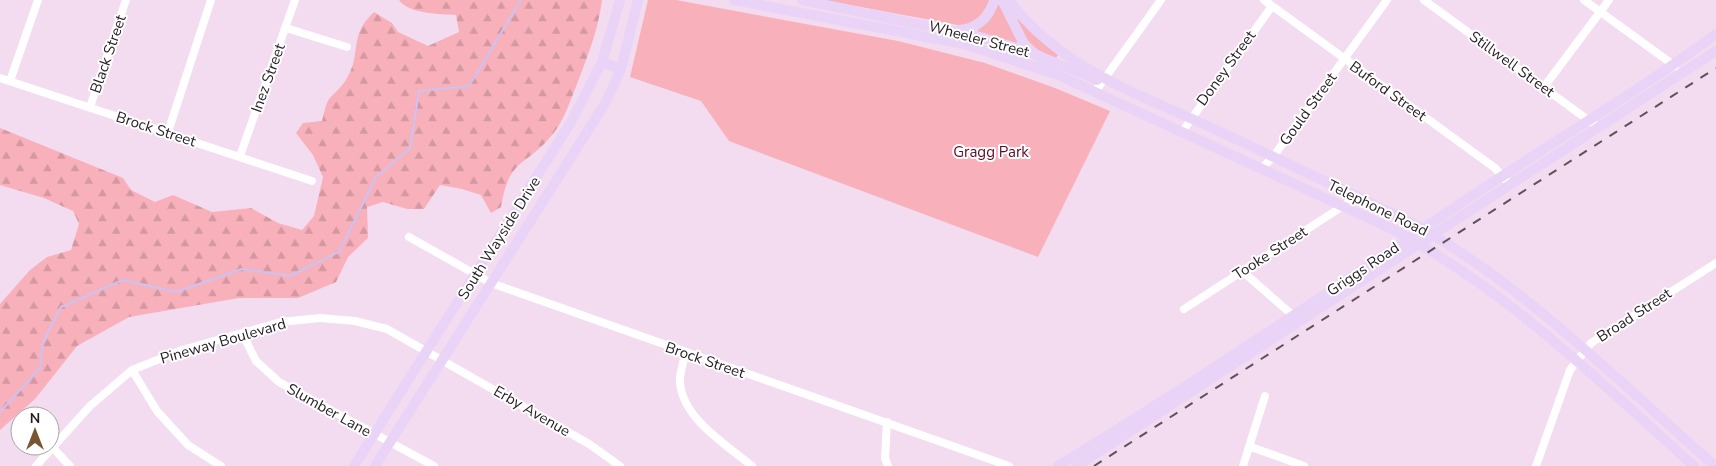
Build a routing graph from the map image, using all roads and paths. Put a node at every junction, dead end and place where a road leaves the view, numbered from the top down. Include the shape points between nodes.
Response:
1 (38, 0) edge
2 (126, 0) edge
3 (212, 0) edge
4 (295, 0) edge
5 (620, 0) edge
6 (638, 0) edge
7 (734, 0) edge
8 (802, 0) edge
9 (994, 0) edge
10 (1002, 0) edge
11 (1009, 0) edge
12 (1161, 0) edge
13 (1264, 0) edge
14 (1387, 0) edge
15 (1424, 0) edge
16 (1584, 0) edge
17 (1609, 0) edge
18 (1272, 6) junction
19 (1600, 12) junction
20 (286, 28) junction
21 (951, 30) junction
22 (1716, 34) edge
23 (347, 48) dead end
24 (1716, 51) edge
25 (1032, 53) junction
26 (1344, 59) junction
27 (602, 62) junction
28 (1674, 65) junction
29 (621, 68) junction
30 (1683, 73) junction
31 (1058, 75) junction
32 (0, 78) edge
33 (1104, 79) junction
34 (10, 81) junction
35 (1544, 87) junction
36 (1095, 92) junction
37 (90, 107) junction
38 (1190, 118) junction
39 (1588, 120) junction
40 (1599, 128) junction
41 (168, 132) junction
42 (1182, 132) junction
43 (240, 156) junction
44 (1273, 157) junction
45 (1262, 168) junction
46 (1502, 176) junction
47 (312, 181) dead end
48 (1510, 185) junction
49 (1357, 197) junction
50 (1343, 205) junction
51 (1423, 229) junction
52 (1434, 235) junction
53 (408, 237) dead end
54 (1410, 238) junction
55 (1420, 244) junction
56 (1716, 263) edge
57 (1242, 271) junction
58 (476, 275) junction
59 (491, 283) junction
60 (1184, 309) dead end
61 (1297, 319) junction
62 (242, 333) junction
63 (1584, 351) junction
64 (428, 352) junction
65 (685, 353) junction
66 (442, 360) junction
67 (1576, 361) junction
68 (132, 370) junction
69 (1266, 396) dead end
70 (886, 422) junction
71 (373, 434) junction
72 (60, 440) edge
73 (389, 443) junction
74 (1250, 447) junction
75 (60, 455) edge
76 (45, 456) edge
77 (36, 466) edge
78 (70, 466) edge
79 (221, 466) edge
80 (354, 466) edge
81 (375, 466) edge
82 (434, 466) edge
83 (620, 466) edge
84 (752, 466) edge
85 (888, 466) edge
86 (1010, 466) edge
87 (1058, 466) edge
88 (1077, 466) edge
89 (1243, 466) edge
90 (1304, 466) edge
91 (1536, 466) edge
92 (1694, 466) edge
93 (1715, 466) edge

1 - 34 street
2 - 37 street, Black Street
3 - 41 street
4 - 20 street, Inez Street
5 - 27 main road, South Wayside Drive
6 - 29 main road, South Wayside Drive
7 - 31 main road, Wheeler Street via 964,44
8 - 21 main road, Wheeler Street
9 - 21 main road via 989,13 979,24 968,30
10 - 25 main road, Telephone Road via 1013,25
11 - 33 main road, Telephone Road via 1025,21 1056,49
12 - 33 street
13 - 18 street, Buford Street
14 - 26 street, Gould Street
15 - 35 street, Stillwell Street
16 - 19 street
17 - 19 street
18 - 26 street, Buford Street
18 - 38 street, Doney Street
19 - 28 street
19 - 35 street
20 - 23 street
20 - 43 street, Inez Street
21 - 25 main road, Wheeler Street
22 - 28 main road, Griggs Road
24 - 30 main road, Griggs Road
25 - 31 main road, Telephone Road
25 - 33 main road, Wheeler Street
26 - 44 street, Gould Street
26 - 46 street, Buford Street
27 - 29 main road
27 - 58 main road, South Wayside Drive via 571,122
28 - 30 street
28 - 39 main road, Griggs Road
29 - 59 main road, South Wayside Drive via 606,102
30 - 40 main road, Griggs Road
31 - 36 main road, Telephone Road
32 - 34 street, Brock Street
33 - 36 street
33 - 38 main road, Telephone Road
34 - 37 street, Brock Street
35 - 39 street, Stillwell Street
36 - 42 main road, Telephone Road
37 - 41 street, Brock Street
38 - 42 street, Doney Street
38 - 44 main road, Telephone Road
39 - 40 street, Stillwell Street
39 - 46 main road, Griggs Road
40 - 48 main road, Griggs Road
41 - 43 street, Brock Street
42 - 45 main road, Telephone Road
43 - 47 street, Brock Street
44 - 45 street, Gould Street
44 - 49 main road, Telephone Road
45 - 50 main road, Telephone Road
46 - 48 street, Buford Street
46 - 51 main road, Griggs Road
48 - 52 main road, Griggs Road
49 - 50 street, Tooke Street
49 - 51 main road, Telephone Road
50 - 54 main road, Telephone Road
50 - 57 street, Tooke Street
51 - 52 main road, Telephone Road
51 - 54 main road, Griggs Road
52 - 55 main road, Griggs Road
52 - 63 main road, Telephone Road via 1498,277
53 - 58 street, Brock Street
54 - 55 main road, Telephone Road
54 - 61 main road, Griggs Road
55 - 61 main road, Griggs Road
55 - 67 main road, Telephone Road via 1486,288
56 - 63 street, Broad Street via 1591,343
57 - 60 street, Tooke Street
57 - 61 street
58 - 59 street, Brock Street
58 - 64 main road, South Wayside Drive
59 - 65 street, Brock Street
59 - 66 main road, South Wayside Drive
61 - 87 main road, Griggs Road
61 - 88 main road, Griggs Road
62 - 64 street, Pineway Boulevard via 291,321 320,318 355,321 387,329
62 - 68 street, Pineway Boulevard via 182,350
62 - 71 street, Slumber Lane via 256,361 278,382
63 - 67 street, Broad Street
63 - 93 main road, Telephone Road
64 - 66 street, Pineway Boulevard
64 - 71 main road, South Wayside Drive
65 - 70 street, Brock Street
65 - 84 street via 680,383 688,408
66 - 73 main road, South Wayside Drive
66 - 83 street, Erby Avenue via 589,444
67 - 91 street, Broad Street
67 - 92 main road, Telephone Road
68 - 72 street, Pineway Boulevard via 90,406
68 - 79 street via 157,411 188,445
69 - 74 street
70 - 85 street via 885,458
70 - 86 street, Brock Street
71 - 73 street, Slumber Lane
71 - 80 main road, South Wayside Drive
73 - 81 main road, South Wayside Drive
73 - 82 street, Slumber Lane
74 - 89 street
74 - 90 street
75 - 78 street
76 - 77 street, Pineway Boulevard

